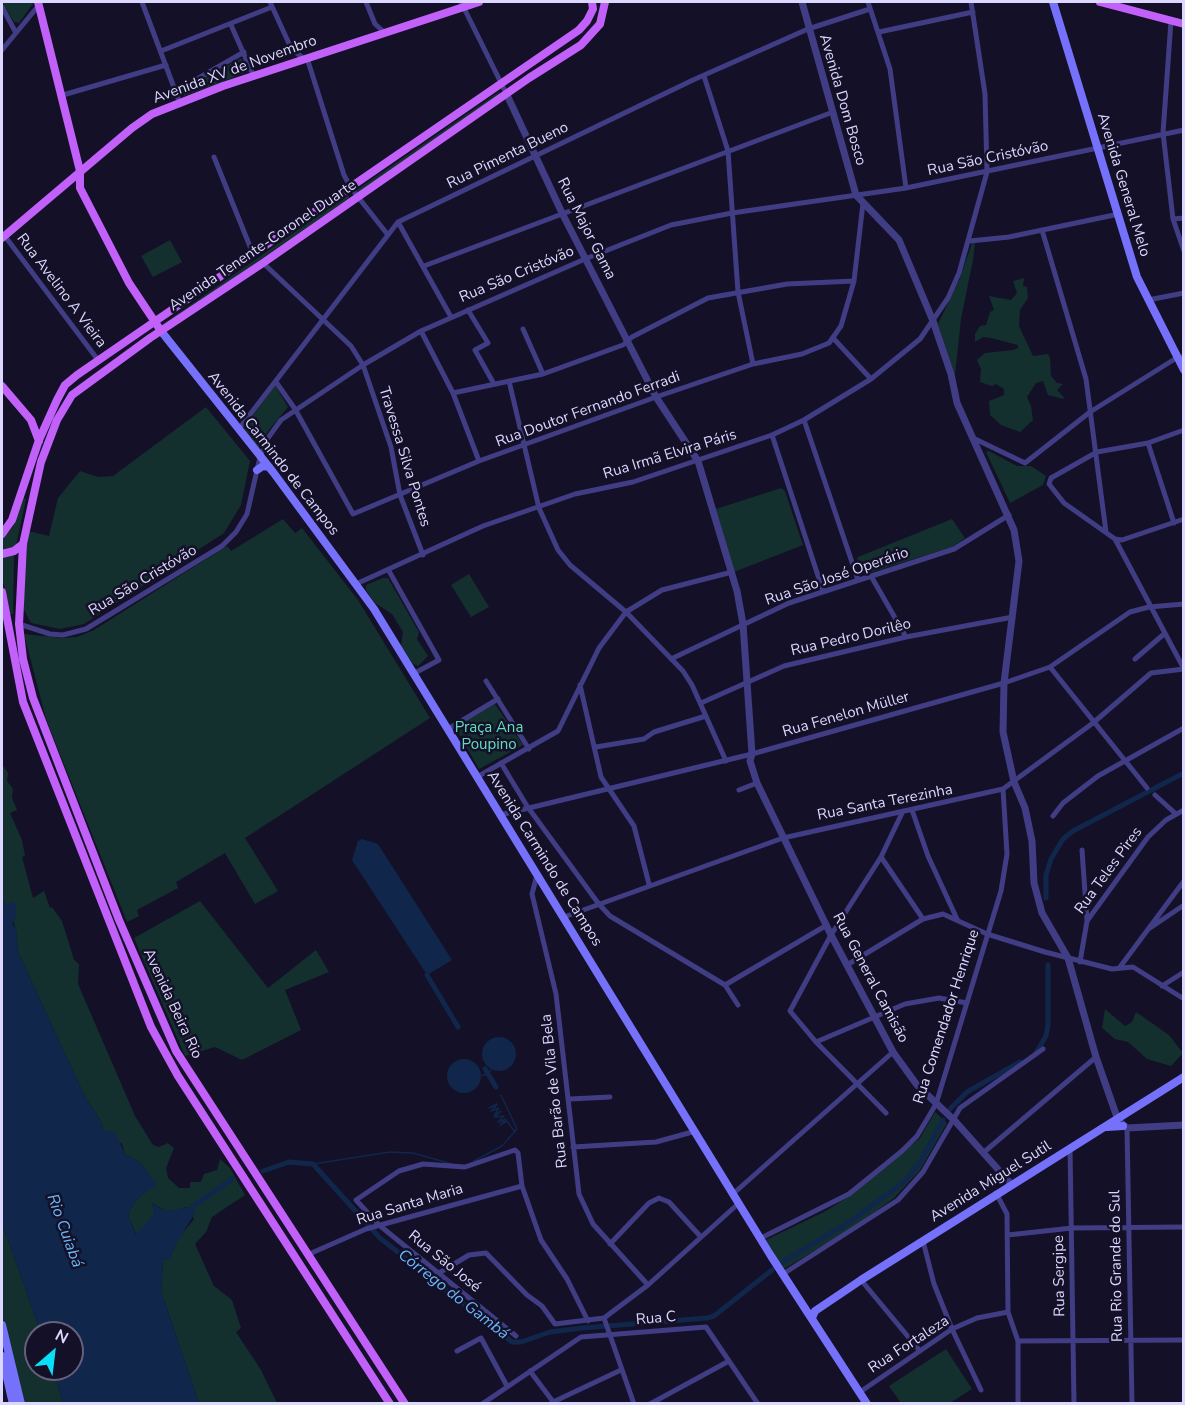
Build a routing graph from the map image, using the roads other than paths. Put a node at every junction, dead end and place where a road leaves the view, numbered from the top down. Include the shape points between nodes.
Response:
1 (141, 2) edge
2 (366, 2) edge
3 (479, 2) edge
4 (592, 2) edge
5 (605, 2) edge
6 (802, 2) edge
7 (868, 2) edge
8 (971, 2) edge
9 (1053, 2) edge
10 (1100, 2) edge
11 (39, 4) edge
12 (271, 4) edge
13 (462, 4) edge
14 (2, 7) edge
15 (870, 9) junction
16 (973, 12) junction
17 (1171, 21) junction
18 (1184, 24) edge
19 (231, 25) junction
20 (808, 29) junction
21 (384, 32) junction
22 (879, 32) junction
23 (16, 33) junction
24 (2, 50) edge
25 (161, 51) junction
26 (244, 52) junction
27 (539, 58) junction
28 (305, 59) junction
29 (166, 65) junction
30 (704, 76) junction
31 (254, 77) junction
32 (529, 78) junction
33 (501, 84) junction
34 (176, 91) junction
35 (63, 95) junction
36 (507, 95) junction
37 (179, 101) junction
38 (832, 112) junction
39 (1184, 130) edge
40 (1163, 134) junction
41 (1097, 149) junction
42 (728, 151) junction
43 (214, 157) dead end
44 (536, 157) junction
45 (80, 171) junction
46 (987, 172) junction
47 (61, 187) junction
48 (80, 188) junction
49 (351, 188) junction
50 (906, 188) junction
51 (856, 195) junction
52 (358, 198) junction
53 (863, 203) junction
54 (732, 213) junction
55 (1119, 214) junction
56 (563, 215) junction
57 (1184, 218) edge
58 (1173, 219) junction
59 (398, 222) junction
60 (1042, 230) junction
61 (387, 235) junction
62 (3, 236) edge
63 (970, 241) junction
64 (1184, 251) edge
65 (253, 254) junction
66 (585, 259) junction
67 (263, 263) junction
68 (424, 266) junction
69 (854, 281) junction
70 (738, 292) junction
71 (1184, 293) edge
72 (1146, 300) junction
73 (468, 309) junction
74 (451, 316) junction
75 (322, 320) junction
76 (154, 321) junction
77 (933, 321) junction
78 (523, 329) dead end
79 (161, 331) junction
80 (421, 331) junction
81 (834, 339) junction
82 (628, 341) junction
83 (1180, 357) edge
84 (98, 360) junction
85 (753, 364) junction
86 (363, 365) junction
87 (1184, 370) edge
88 (543, 374) junction
89 (872, 379) junction
90 (509, 381) junction
91 (276, 382) junction
92 (494, 384) junction
93 (2, 386) edge
94 (453, 393) junction
95 (656, 397) junction
96 (295, 409) junction
97 (1090, 412) junction
98 (57, 420) junction
99 (804, 420) junction
100 (1184, 430) edge
101 (238, 431) junction
102 (772, 435) junction
103 (975, 439) junction
104 (39, 440) junction
105 (1148, 443) junction
106 (524, 446) junction
107 (1097, 452) junction
108 (260, 457) junction
109 (479, 461) junction
110 (698, 461) junction
111 (41, 462) junction
112 (269, 467) junction
113 (257, 470) junction
114 (400, 495) junction
115 (539, 508) junction
116 (1009, 515) junction
117 (1184, 519) edge
118 (1174, 523) junction
119 (1106, 532) junction
120 (2, 534) edge
121 (1114, 539) junction
122 (23, 544) junction
123 (2, 554) edge
124 (423, 555) junction
125 (389, 571) junction
126 (19, 572) joint
127 (732, 572) junction
128 (871, 576) junction
129 (858, 580) junction
130 (2, 583) edge
131 (356, 585) junction
132 (823, 591) junction
133 (2, 592) edge
134 (1184, 604) edge
135 (1149, 607) junction
136 (626, 612) junction
137 (1013, 617) junction
138 (19, 624) junction
139 (742, 624) junction
140 (1164, 634) junction
141 (906, 637) junction
142 (671, 659) junction
143 (1135, 659) dead end
144 (1050, 667) junction
145 (1183, 669) edge
146 (413, 674) junction
147 (486, 681) dead end
148 (746, 682) junction
149 (1004, 683) junction
150 (580, 684) junction
151 (498, 699) junction
152 (701, 703) junction
153 (706, 716) junction
154 (1093, 723) junction
155 (1184, 728) edge
156 (448, 729) junction
157 (596, 747) junction
158 (529, 749) junction
159 (753, 754) junction
160 (726, 761) junction
161 (1125, 762) junction
162 (501, 764) junction
163 (477, 777) junction
164 (1014, 782) junction
165 (757, 783) junction
166 (606, 788) junction
167 (1147, 788) dead end
168 (1003, 789) junction
169 (740, 790) dead end
170 (1155, 795) dead end
171 (527, 806) junction
172 (912, 810) junction
173 (1184, 810) edge
174 (903, 811) junction
175 (1176, 814) junction
176 (500, 815) junction
177 (1053, 816) dead end
178 (783, 838) junction
179 (1082, 850) dead end
180 (881, 857) junction
181 (537, 874) junction
182 (1184, 881) edge
183 (650, 884) junction
184 (597, 903) junction
185 (103, 905) junction
186 (1184, 905) edge
187 (564, 917) junction
188 (923, 919) junction
189 (957, 919) junction
190 (119, 920) junction
191 (1087, 921) junction
192 (827, 925) junction
193 (1146, 930) junction
194 (987, 934) junction
195 (831, 935) junction
196 (1068, 958) junction
197 (1080, 962) junction
198 (847, 965) junction
199 (1120, 968) junction
200 (128, 970) junction
201 (1184, 972) edge
202 (725, 985) junction
203 (1162, 986) junction
204 (152, 998) junction
205 (1184, 999) edge
206 (967, 1003) junction
207 (738, 1005) dead end
208 (873, 1018) junction
209 (816, 1042) junction
210 (1043, 1048) dead end
211 (893, 1052) junction
212 (1096, 1057) junction
213 (1184, 1077) edge
214 (857, 1083) junction
215 (610, 1097) dead end
216 (570, 1099) junction
217 (936, 1104) junction
218 (886, 1113) dead end
219 (955, 1121) junction
220 (1123, 1124) junction
221 (1184, 1125) edge
222 (696, 1131) junction
223 (573, 1147) junction
224 (1070, 1148) junction
225 (983, 1153) junction
226 (1012, 1185) junction
227 (522, 1186) junction
228 (734, 1193) junction
229 (996, 1193) junction
230 (739, 1203) junction
231 (379, 1225) junction
232 (1184, 1227) edge
233 (1072, 1228) junction
234 (1128, 1229) junction
235 (1008, 1235) junction
236 (701, 1237) junction
237 (761, 1238) junction
238 (923, 1241) junction
239 (610, 1244) junction
240 (307, 1255) junction
241 (439, 1273) junction
242 (783, 1274) junction
243 (861, 1280) junction
244 (648, 1285) junction
245 (1008, 1312) junction
246 (810, 1315) junction
247 (604, 1319) junction
248 (588, 1321) junction
249 (2, 1325) edge
250 (952, 1329) junction
251 (608, 1333) junction
252 (516, 1336) dead end
253 (1184, 1340) edge
254 (1018, 1341) junction
255 (1073, 1341) junction
256 (1131, 1341) junction
257 (457, 1351) dead end
258 (920, 1351) junction
259 (2, 1356) edge
260 (729, 1361) junction
261 (621, 1370) junction
262 (530, 1371) junction
263 (7, 1373) edge
264 (507, 1386) junction
265 (981, 1390) dead end
266 (860, 1392) junction
267 (553, 1403) edge
268 (1016, 1403) edge
269 (13, 1404) edge
270 (21, 1404) edge
271 (390, 1404) edge
272 (405, 1404) edge
273 (482, 1404) edge
274 (634, 1404) edge
275 (650, 1404) edge
276 (758, 1404) edge
277 (867, 1404) edge
278 (1074, 1404) edge
279 (1132, 1404) edge

1 - 25 street
2 - 21 street via 375,24
3 - 13 main road, Avenida XV de Novembro
4 - 27 main road, Avenida Tenente-Coronel Duarte via 587,21
5 - 32 main road, Avenida Tenente-Coronel Duarte via 600,24 590,37
6 - 20 street, Avenida Dom Bosco
7 - 15 street
8 - 16 street
9 - 41 main road, Avenida General Melo
10 - 17 main road
11 - 23 street
11 - 35 main road, Avenida Carmindo de Campos
12 - 19 street
12 - 28 street via 291,48
13 - 21 main road, Avenida XV de Novembro
13 - 33 street, Rua Major Gama
14 - 23 street
15 - 20 street, Rua Pimenta Bueno
15 - 22 street
16 - 22 street
16 - 46 street via 985,94
17 - 18 main road
17 - 40 street
19 - 25 street
19 - 26 street
20 - 30 street, Rua Pimenta Bueno
20 - 38 street, Avenida Dom Bosco
21 - 28 main road, Avenida XV de Novembro
22 - 50 street via 890,69
23 - 24 street
25 - 29 street
26 - 31 street
26 - 34 street
27 - 32 main road
27 - 33 main road, Avenida Tenente-Coronel Duarte
28 - 31 main road, Avenida XV de Novembro
28 - 49 street
29 - 34 street
29 - 35 street
30 - 42 street
30 - 44 street, Rua Pimenta Bueno
31 - 37 main road, Avenida XV de Novembro
32 - 36 main road, Avenida Tenente-Coronel Duarte
33 - 36 street, Rua Major Gama
33 - 49 main road, Avenida Tenente-Coronel Duarte
34 - 37 street
35 - 45 main road, Avenida Carmindo de Campos
36 - 44 street, Rua Major Gama
36 - 52 main road, Avenida Tenente-Coronel Duarte
37 - 45 main road, Avenida XV de Novembro via 132,128
38 - 42 street
38 - 51 street, Avenida Dom Bosco
39 - 40 street, Rua São Cristóvão
40 - 41 street, Rua São Cristóvão
40 - 58 street
41 - 46 street, Rua São Cristóvão
41 - 55 main road, Avenida General Melo
42 - 54 street
42 - 56 street
43 - 65 street
44 - 56 street, Rua Major Gama
44 - 59 street, Rua Pimenta Bueno
45 - 47 main road, Avenida XV de Novembro
45 - 48 main road, Avenida Carmindo de Campos
46 - 50 street, Rua São Cristóvão
46 - 63 street
47 - 48 main road
47 - 62 main road, Avenida XV de Novembro
48 - 76 main road, Avenida Carmindo de Campos via 129,283
49 - 52 street
49 - 65 main road, Avenida Tenente-Coronel Duarte
50 - 51 street, Rua São Cristóvão
51 - 53 street, Avenida Dom Bosco
51 - 54 street, Rua São Cristóvão
52 - 61 street
52 - 67 main road, Avenida Tenente-Coronel Duarte
53 - 69 street
53 - 77 street, Avenida Dom Bosco via 899,240
54 - 66 street, Rua São Cristóvão via 671,225
54 - 70 street
55 - 60 street
55 - 72 main road, Avenida General Melo
56 - 66 street, Rua Major Gama
56 - 68 street
57 - 58 street
58 - 64 street
59 - 61 street, Rua Pimenta Bueno
59 - 68 street
60 - 63 street
60 - 97 street via 1086,378
61 - 75 street, Rua Pimenta Bueno
62 - 84 street, Rua Avelino A Vieira
63 - 77 street via 948,298
65 - 76 main road, Avenida Tenente-Coronel Duarte
66 - 73 street, Rua São Cristóvão
66 - 82 street, Rua Major Gama
67 - 75 street, Travessa Silva Pontes
67 - 79 main road, Avenida Tenente-Coronel Duarte
68 - 74 street
69 - 70 street via 787,284
69 - 81 street
70 - 82 street via 708,298 681,310
70 - 85 street
71 - 72 street
72 - 83 main road, Avenida General Melo
73 - 74 street, Rua São Cristóvão
73 - 92 street via 488,343 475,350
74 - 80 street, Rua São Cristóvão
75 - 86 street, Travessa Silva Pontes via 351,346
75 - 91 street, Rua Pimenta Bueno
76 - 79 main road, Avenida Carmindo de Campos
76 - 84 main road, Avenida Tenente-Coronel Duarte
77 - 89 street, Rua Irmã Elvira Páris via 920,339
77 - 103 street via 957,403
78 - 88 street
79 - 98 main road, Avenida Tenente-Coronel Duarte via 84,384
79 - 101 main road, Avenida Carmindo de Campos
80 - 86 street, Rua São Cristóvão
80 - 94 street
81 - 85 street, Rua Doutor Fernando Ferradi via 802,354
81 - 89 street
82 - 88 street
82 - 95 street, Rua Major Gama
83 - 87 main road, Avenida General Melo
83 - 97 street
84 - 104 main road, Avenida Tenente-Coronel Duarte via 65,385
85 - 95 street, Rua Doutor Fernando Ferradi
86 - 96 street, Rua São Cristóvão
86 - 114 street, Travessa Silva Pontes via 391,447
88 - 90 street
89 - 99 street, Rua Irmã Elvira Páris
90 - 92 street
90 - 106 street
91 - 96 street
91 - 101 street, Rua Pimenta Bueno
92 - 94 street
93 - 104 main road via 31,420
94 - 109 street
95 - 106 street, Rua Doutor Fernando Ferradi
95 - 110 street, Rua Major Gama
96 - 108 street, Rua São Cristóvão via 281,420
96 - 114 street, Rua Doutor Fernando Ferradi via 353,514
97 - 103 street via 1025,463
97 - 107 street
98 - 104 main road
98 - 111 main road, Avenida Tenente-Coronel Duarte
99 - 102 street, Rua Irmã Elvira Páris
99 - 129 street
100 - 105 street
101 - 108 main road, Avenida Carmindo de Campos
102 - 110 street, Rua Irmã Elvira Páris
102 - 132 street
103 - 116 street
104 - 111 main road
104 - 120 main road, Avenida Tenente-Coronel Duarte via 12,520
105 - 107 street
105 - 118 street
106 - 109 street, Rua Doutor Fernando Ferradi
106 - 115 street
107 - 119 street
107 - 119 street via 1051,478 1049,484 1064,503
108 - 112 main road, Avenida Carmindo de Campos
108 - 113 street, Rua São Cristóvão
109 - 114 street, Rua Doutor Fernando Ferradi
110 - 115 street, Rua Irmã Elvira Páris via 633,482 575,494
110 - 127 street, Rua Major Gama
111 - 122 main road, Avenida Tenente-Coronel Duarte
112 - 113 main road
112 - 131 main road, Avenida Carmindo de Campos
113 - 138 street, Rua São Cristóvão via 247,514 222,546 86,629 63,635
114 - 124 street, Travessa Silva Pontes
115 - 124 street, Rua Irmã Elvira Páris via 483,526
115 - 136 street via 558,550 570,565
116 - 128 street, Rua São José Operário via 954,549
116 - 137 street via 1019,561
117 - 118 street
118 - 121 street via 1122,540
119 - 121 street
121 - 135 street
122 - 123 main road
122 - 126 main road, Avenida Tenente-Coronel Duarte
124 - 125 street, Rua Irmã Elvira Páris
125 - 131 street, Rua Irmã Elvira Páris
125 - 146 street via 439,660
126 - 138 main road, Avenida Beira Rio
127 - 136 street via 662,590
127 - 139 street, Rua Major Gama
128 - 129 street, Rua São José Operário
128 - 141 street
129 - 132 street, Rua São José Operário
130 - 138 main road via 9,615
131 - 146 main road, Avenida Carmindo de Campos
132 - 139 street, Rua São José Operário
133 - 185 main road, Avenida Beira Rio via 23,702
134 - 135 street, Rua Fenelon Müller
135 - 140 street
135 - 144 street, Rua Fenelon Müller via 1114,621
136 - 142 street
136 - 150 street via 598,648
137 - 141 street, Rua Pedro Dorilêo
137 - 149 street
138 - 190 main road, Avenida Beira Rio via 33,698
139 - 142 street, Rua São José Operário
139 - 148 street, Rua General Camisão
140 - 143 street
140 - 145 street
141 - 148 street, Rua Pedro Dorilêo via 784,666
142 - 152 street
144 - 149 street, Rua Fenelon Müller
144 - 154 street
145 - 154 street, Rua Santa Terezinha via 1151,673
146 - 156 main road, Avenida Carmindo de Campos
147 - 151 street
148 - 152 street, Rua Pedro Dorilêo
148 - 159 street, Rua General Camisão
149 - 159 street, Rua Fenelon Müller
149 - 164 street via 1004,732
150 - 157 street
150 - 158 street via 558,731
151 - 156 street
151 - 158 street
152 - 153 street
153 - 157 street via 654,732 644,740
153 - 160 street
154 - 161 street
154 - 164 street, Rua Santa Terezinha
155 - 161 street
156 - 163 main road, Avenida Carmindo de Campos
157 - 166 street
158 - 162 street
159 - 160 street, Rua Fenelon Müller
159 - 165 street, Rua General Camisão via 750,761
160 - 166 street, Rua Fenelon Müller
161 - 167 street
161 - 177 street via 1091,781
162 - 163 street
162 - 171 street
163 - 176 main road, Avenida Carmindo de Campos
164 - 168 street, Rua Santa Terezinha
164 - 196 street via 1025,808 1032,841 1034,883 1042,913
165 - 169 street
165 - 178 street, Rua General Camisão
166 - 171 street, Rua Fenelon Müller
166 - 183 street via 634,826
168 - 172 street, Rua Santa Terezinha
168 - 194 street, Rua Comendador Henrique via 1007,854 1001,891
170 - 175 street
171 - 176 street, Rua Fenelon Müller
171 - 184 street
172 - 174 street, Rua Santa Terezinha
172 - 189 street
173 - 175 street, Rua Teles Pires
174 - 178 street, Rua Santa Terezinha
174 - 180 street
175 - 191 street, Rua Teles Pires via 1149,837
176 - 181 main road, Avenida Carmindo de Campos
178 - 183 street, Rua Santa Terezinha
178 - 192 street, Rua General Camisão
179 - 191 street
180 - 188 street
180 - 195 street
181 - 187 main road, Avenida Carmindo de Campos
181 - 216 street, Rua Barão de Vila Bela via 532,894 556,994
182 - 193 street
183 - 184 street, Rua Santa Terezinha
184 - 187 street, Rua Santa Terezinha
184 - 202 street via 610,916
185 - 190 main road via 112,919
185 - 200 main road, Avenida Beira Rio
186 - 193 street
187 - 222 main road, Avenida Carmindo de Campos
188 - 189 street via 943,914
188 - 198 street
189 - 194 street
190 - 204 main road, Avenida Beira Rio
191 - 197 street, Rua Teles Pires
192 - 195 street, Rua General Camisão
192 - 202 street
193 - 199 street
194 - 196 street
194 - 206 street, Rua Comendador Henrique
195 - 198 street, Rua General Camisão
195 - 209 street via 790,1011
196 - 197 street
196 - 212 street
197 - 199 street
198 - 208 street, Rua General Camisão
199 - 203 street via 1133,967
200 - 204 main road via 131,966 135,968
200 - 271 main road, Avenida Beira Rio via 151,1027 178,1076
201 - 203 street
202 - 207 street
203 - 205 street
204 - 240 main road, Avenida Beira Rio via 176,1052
206 - 208 street via 923,999
206 - 217 street, Rua Comendador Henrique
208 - 209 street
208 - 211 street, Rua General Camisão
209 - 214 street
210 - 219 street via 966,1102
211 - 214 street
211 - 217 street, Rua General Camisão
212 - 220 street
212 - 225 street
213 - 220 main road, Avenida Miguel Sutil
214 - 218 street
214 - 228 street
215 - 216 street
216 - 223 street, Rua Barão de Vila Bela
217 - 219 street, Rua General Camisão
217 - 237 street, Rua Comendador Henrique via 917,1136 849,1194
219 - 225 street, Rua General Camisão
219 - 242 street via 923,1172 898,1200
220 - 221 street
220 - 224 main road, Avenida Miguel Sutil via 1106,1127
220 - 234 street, Rua Rio Grande do Sul
222 - 223 street via 656,1143
222 - 228 main road, Avenida Carmindo de Campos
223 - 239 street, Rua Barão de Vila Bela via 582,1206
224 - 226 main road, Avenida Miguel Sutil
224 - 233 street, Rua Sergipe
225 - 226 street, Rua General Camisão
226 - 229 main road, Avenida Miguel Sutil
227 - 231 street, Rua Santa Maria
227 - 231 street, Rua São José via 518,1153 512,1150 465,1167 423,1164 399,1171 356,1200
227 - 248 street via 540,1240 567,1279
228 - 230 main road, Avenida Carmindo de Campos
229 - 235 street via 1006,1214
229 - 238 main road, Avenida Miguel Sutil
230 - 236 street
230 - 237 main road, Avenida Carmindo de Campos
231 - 240 street, Rua Santa Maria
231 - 241 street, Rua São José
232 - 234 street
233 - 234 street
233 - 235 street
233 - 255 street, Rua Sergipe
234 - 256 street, Rua Rio Grande do Sul
235 - 245 street
236 - 239 street via 669,1202 659,1198 649,1203
236 - 244 street
237 - 242 main road, Avenida Carmindo de Campos
238 - 243 main road, Avenida Miguel Sutil
238 - 250 street via 934,1284
239 - 244 street, Rua Barão de Vila Bela
240 - 272 main road, Avenida Beira Rio
241 - 248 street via 469,1255 486,1253 542,1306 553,1323
241 - 252 street, Rua São José
242 - 246 main road, Avenida Carmindo de Campos
243 - 246 main road, Avenida Miguel Sutil
243 - 258 street
244 - 247 street
245 - 250 street, Rua Fortaleza via 977,1318
245 - 254 street
246 - 266 main road, Avenida Carmindo de Campos
247 - 248 street
247 - 251 street
249 - 263 main road
250 - 258 street, Rua Fortaleza
250 - 265 street
251 - 260 street, Rua C via 706,1327
251 - 261 street
251 - 262 street, Rua C via 581,1338
253 - 256 street
254 - 255 street
254 - 268 street
255 - 256 street
255 - 278 street, Rua Sergipe
256 - 279 street, Rua Rio Grande do Sul
257 - 264 street via 481,1338
258 - 266 street, Rua Fortaleza
259 - 263 main road
260 - 275 street
260 - 276 street
261 - 267 street
261 - 274 street
262 - 264 street, Rua C
262 - 267 street
263 - 269 main road
263 - 270 main road
264 - 273 street, Rua C
266 - 277 main road, Avenida Carmindo de Campos

